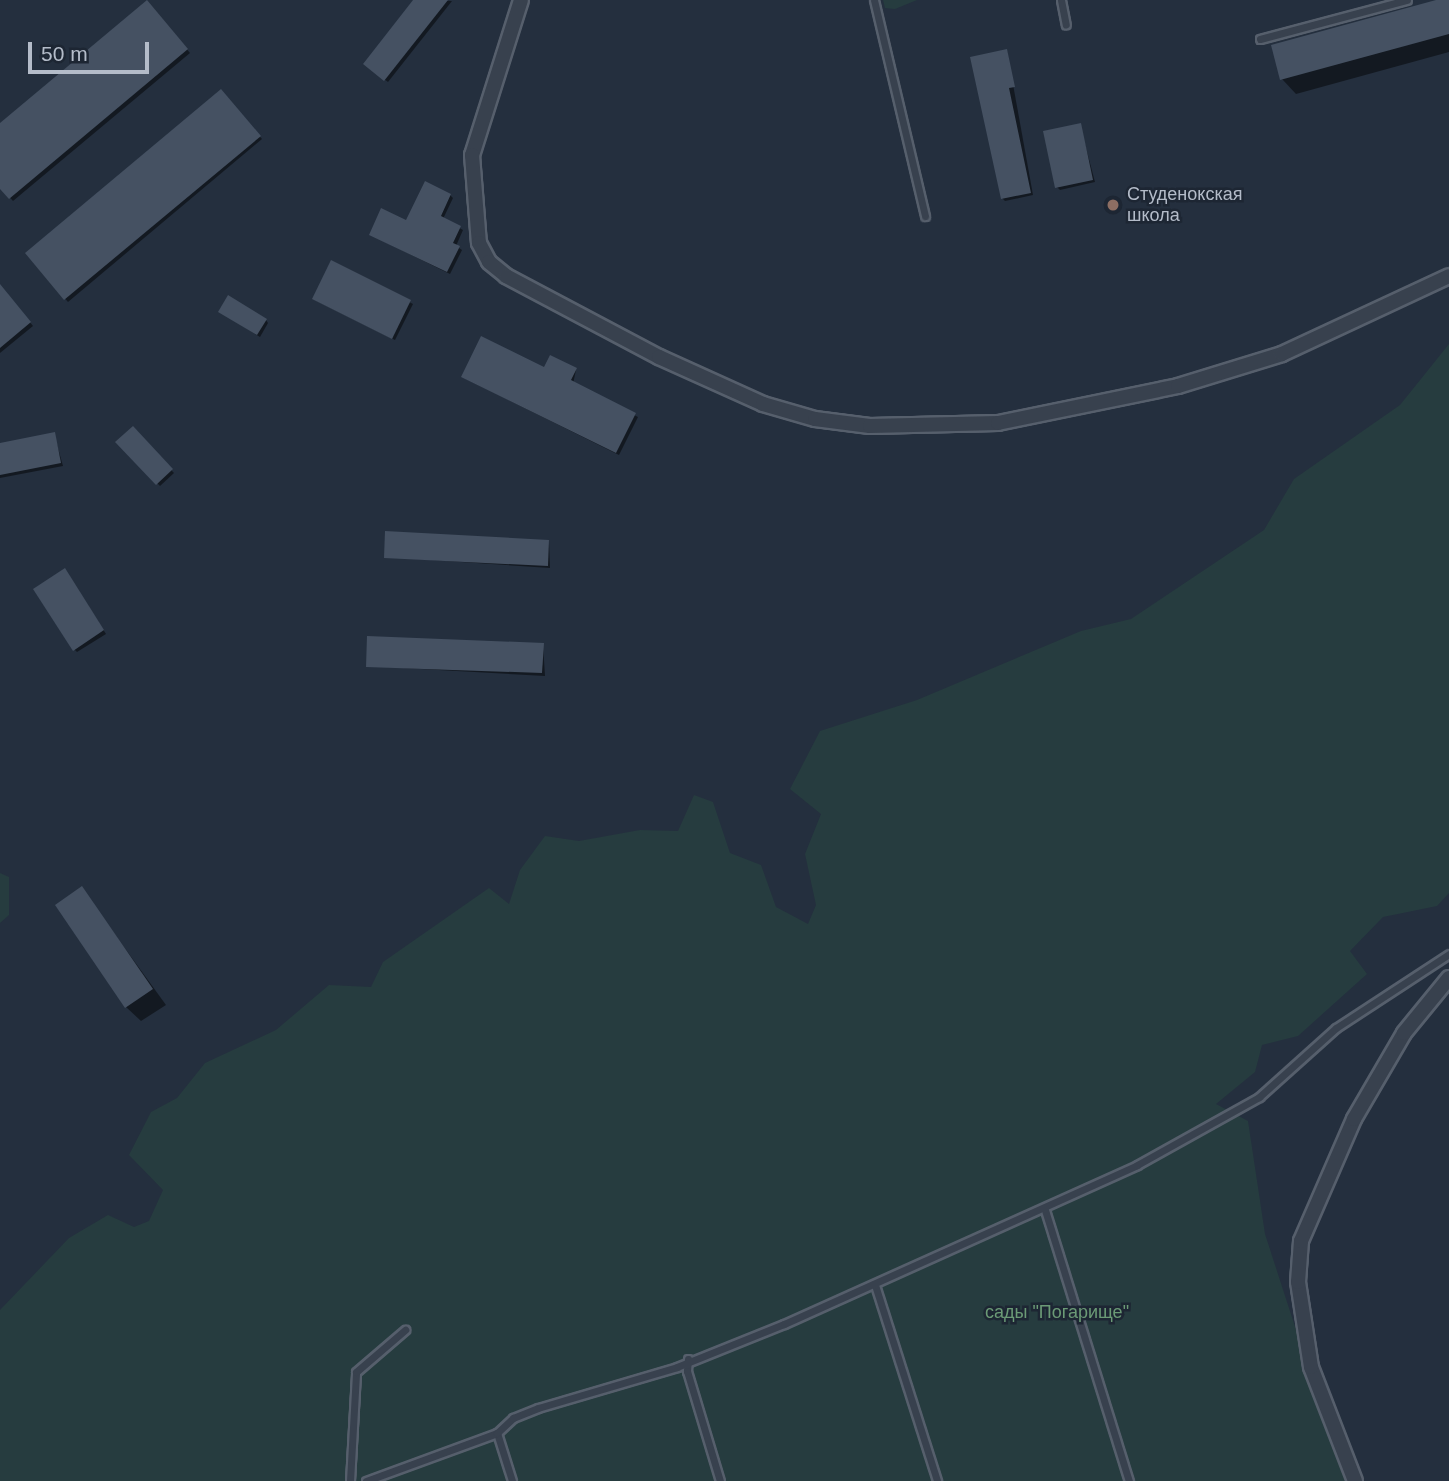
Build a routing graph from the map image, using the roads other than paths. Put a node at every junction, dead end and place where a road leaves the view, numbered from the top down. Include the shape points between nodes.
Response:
1 (521, 0) edge
2 (874, 0) edge
3 (1061, 0) edge
4 (1407, 0) edge
5 (1066, 25) dead end
6 (1260, 39) dead end
7 (925, 216) dead end
8 (1449, 276) edge
9 (1449, 954) edge
10 (1449, 978) edge
11 (1045, 1210) junction
12 (875, 1284) junction
13 (405, 1330) dead end
14 (688, 1359) junction
15 (497, 1433) junction
16 (350, 1481) edge
17 (366, 1481) edge
18 (512, 1481) edge
19 (720, 1481) edge
20 (937, 1481) edge
21 (1129, 1481) edge
22 (1355, 1481) edge

1 - 8 street via 472,155 480,243 489,262 506,276 659,356 764,404 815,419 870,426 929,427 1023,418 1178,386 1282,354
2 - 7 lane
3 - 5 lane
4 - 6 lane
9 - 11 lane via 1336,1028 1259,1097
10 - 22 street via 1404,1033 1354,1119 1301,1241 1298,1282 1311,1367
11 - 12 lane
11 - 21 lane
12 - 14 lane
12 - 20 lane
13 - 16 lane via 356,1372
14 - 15 lane via 525,1413
14 - 19 lane via 687,1371
15 - 17 lane
15 - 18 lane

